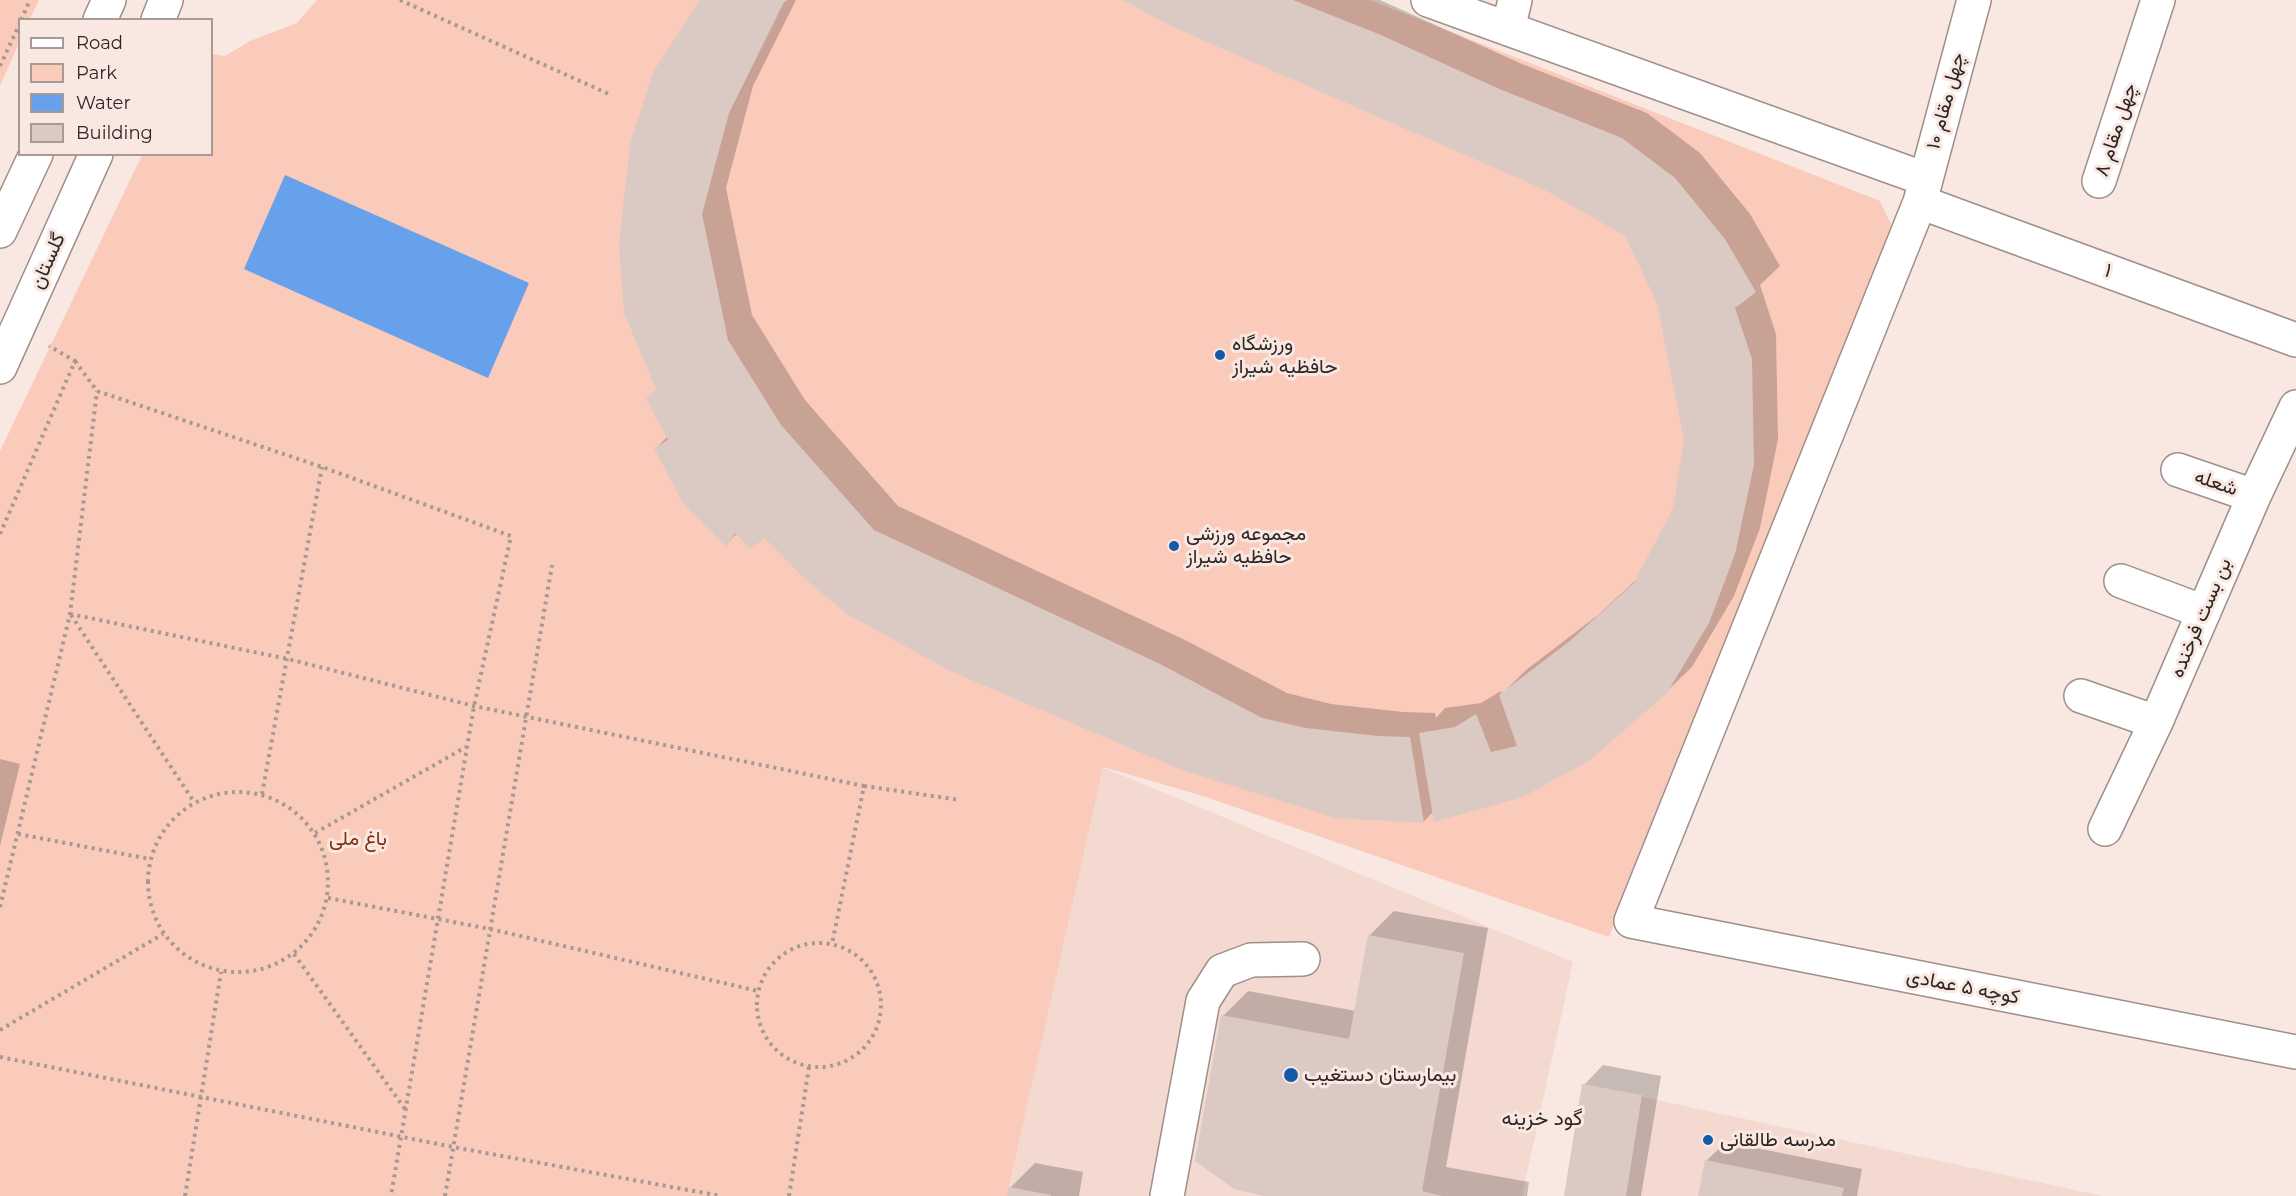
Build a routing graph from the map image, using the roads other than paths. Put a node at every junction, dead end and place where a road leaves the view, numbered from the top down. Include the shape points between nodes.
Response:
1 (109, 0) edge
2 (166, 0) edge
3 (1428, 0) edge
4 (1974, 0) edge
5 (2158, 0) edge
6 (1511, 14) edge
7 (101, 18) edge
8 (159, 18) edge
9 (35, 156) edge
10 (95, 156) edge
11 (2099, 181) dead end
12 (1923, 191) junction
13 (0, 231) edge
14 (2296, 340) edge
15 (0, 367) edge
16 (2296, 407) edge
17 (2178, 470) dead end
18 (2254, 496) junction
19 (2121, 581) dead end
20 (2204, 612) junction
21 (2081, 696) dead end
22 (2156, 722) junction
23 (2105, 829) dead end
24 (1631, 921) joint
25 (1303, 959) dead end
26 (2296, 1052) edge
27 (1167, 1196) edge

1 - 7 street
2 - 8 street
3 - 6 street, ۱
4 - 12 street, چهل مقام ۱۰
5 - 11 street, چهل مقام ۸
6 - 12 street, ۱
9 - 13 street
10 - 15 street, گلستان
12 - 14 street, ۱
12 - 24 street, چهل مقام ۱۰
16 - 18 street, بن بست فرخنده
17 - 18 street, شعله
18 - 20 street, بن بست فرخنده
19 - 20 street
20 - 22 street, بن بست فرخنده
21 - 22 street
22 - 23 street, بن بست فرخنده
24 - 26 street, کوچه ۵ عمادی
25 - 27 street via 1251,960 1222,971 1203,1001

